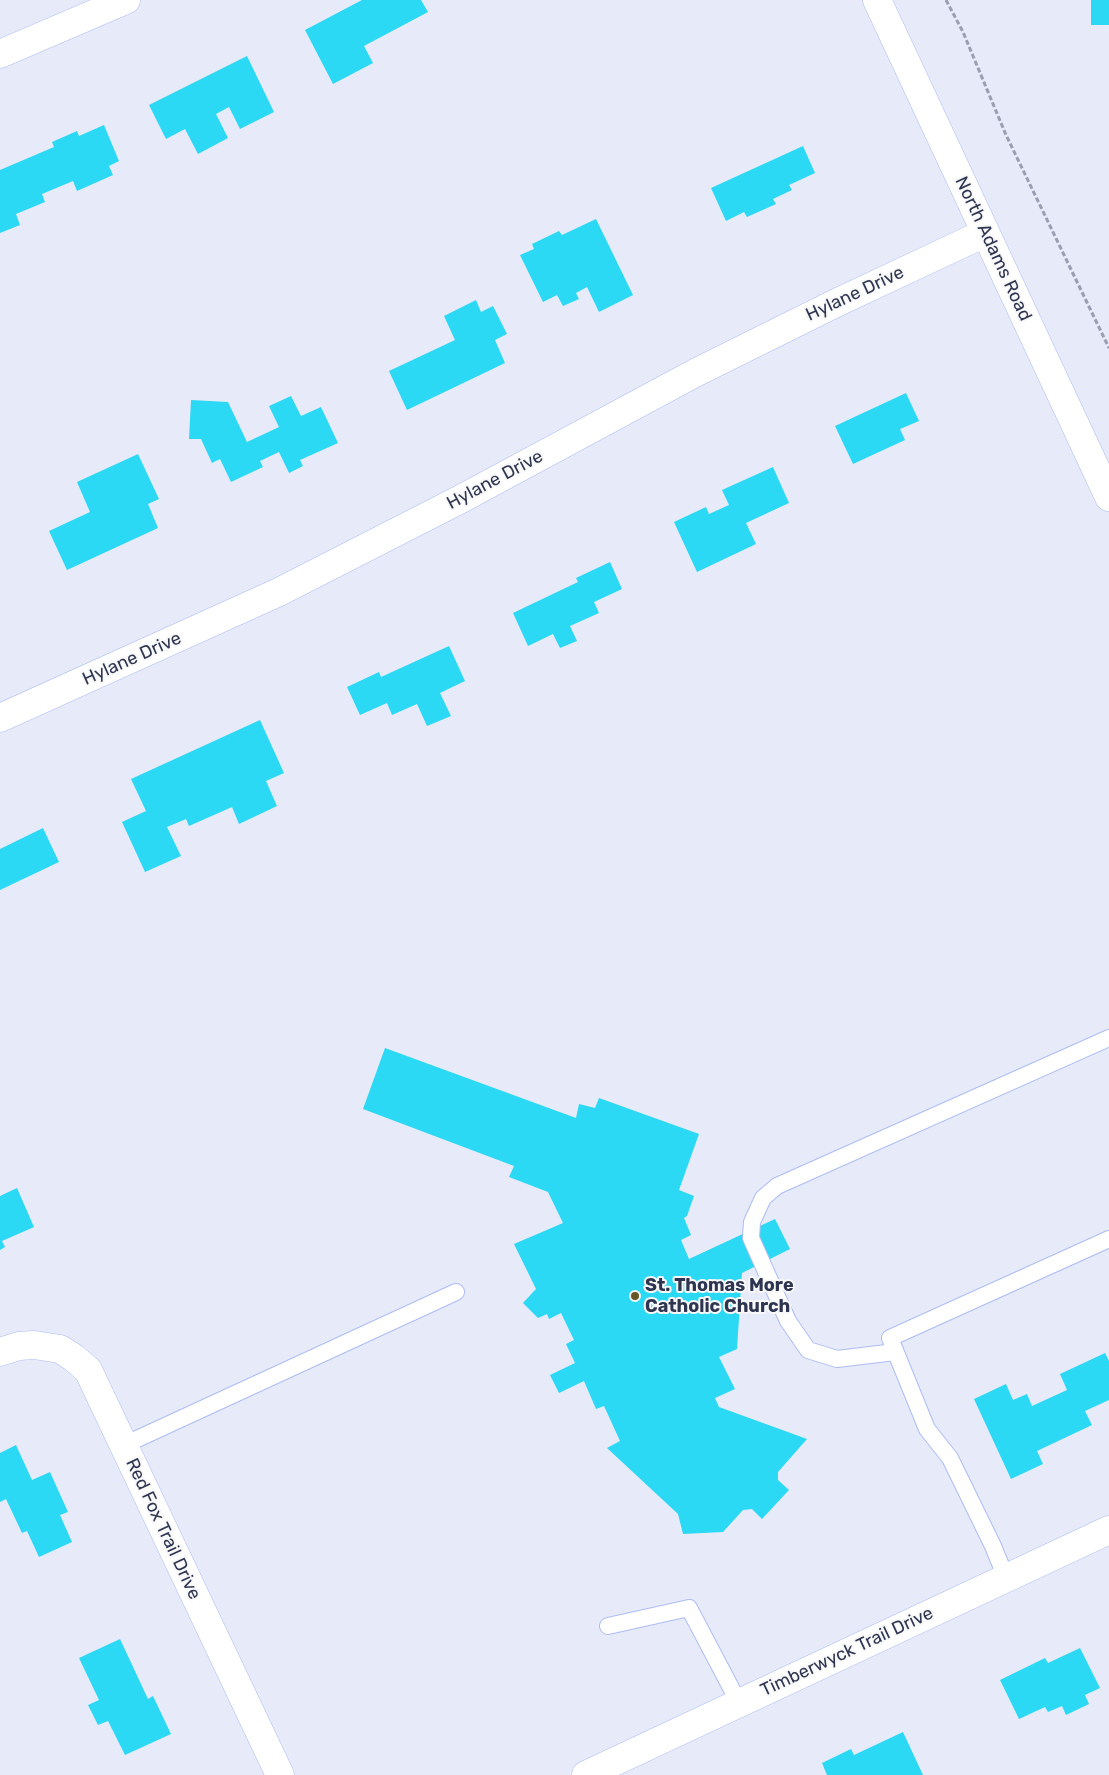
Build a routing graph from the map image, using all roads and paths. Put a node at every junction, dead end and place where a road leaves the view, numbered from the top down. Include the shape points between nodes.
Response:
1 (126, 0) edge
2 (877, 0) edge
3 (946, 0) edge
4 (0, 54) edge
5 (986, 233) junction
6 (1109, 348) edge
7 (1109, 497) edge
8 (0, 718) edge
9 (1109, 1038) edge
10 (1109, 1239) edge
11 (456, 1292) dead end
12 (0, 1352) edge
13 (896, 1352) junction
14 (124, 1445) junction
15 (1109, 1530) edge
16 (1006, 1578) junction
17 (608, 1626) dead end
18 (739, 1703) junction
19 (280, 1775) edge
20 (586, 1775) edge

1 - 4 street
2 - 5 street, North Adams Road
3 - 6 path via 963,32 1006,135
5 - 7 street, North Adams Road
5 - 8 street, Hylane Drive via 695,373 296,584
9 - 13 lane via 777,1186 763,1198 752,1222 751,1238 788,1321 808,1350 837,1359
10 - 13 lane via 890,1338
11 - 14 lane
12 - 14 street, Red Fox Trail Drive via 34,1345 60,1349 74,1358 88,1370
13 - 16 lane via 927,1429 950,1458
14 - 19 street, Red Fox Trail Drive
15 - 16 street, Timberwyck Trail Drive
16 - 18 street, Timberwyck Trail Drive
17 - 18 lane via 689,1608
18 - 20 street, Timberwyck Trail Drive

